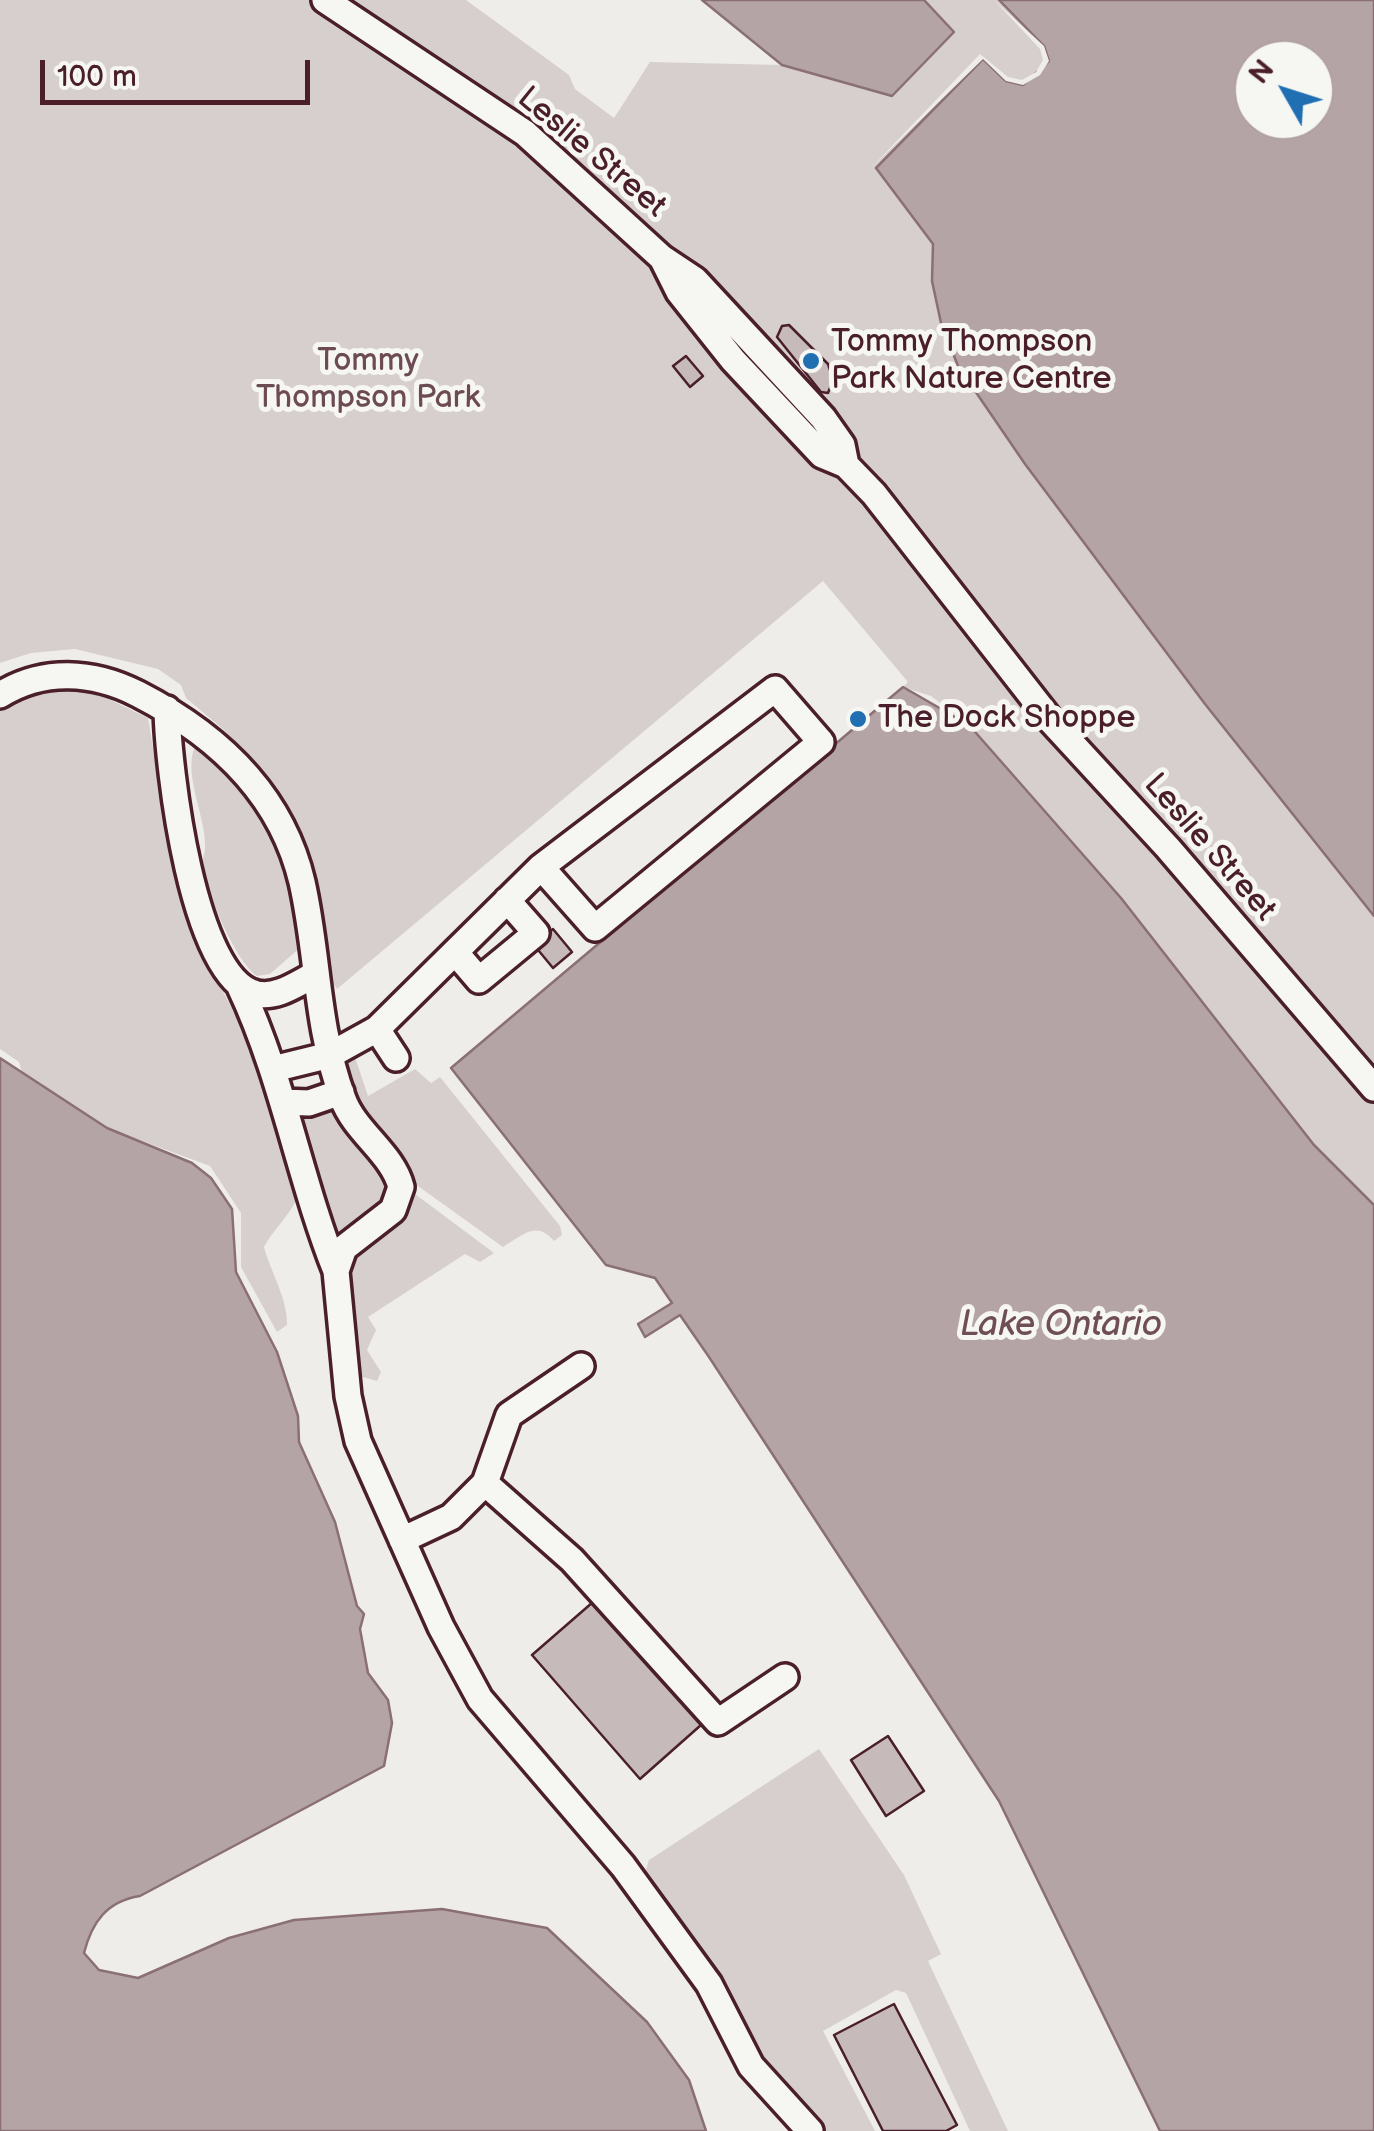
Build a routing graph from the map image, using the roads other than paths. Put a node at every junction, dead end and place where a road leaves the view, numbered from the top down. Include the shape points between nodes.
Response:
1 (326, 0) edge
2 (0, 696) edge
3 (167, 709) junction
4 (542, 867) junction
5 (508, 900) junction
6 (455, 952) junction
7 (314, 974) junction
8 (240, 987) junction
9 (378, 1029) junction
10 (330, 1055) junction
11 (396, 1058) dead end
12 (272, 1069) junction
13 (1374, 1088) edge
14 (341, 1092) junction
15 (283, 1102) junction
16 (336, 1271) junction
17 (581, 1366) dead end
18 (485, 1483) junction
19 (402, 1540) junction
20 (785, 1677) dead end
21 (810, 2131) edge

1 - 13 street, Leslie Street via 525,133 662,258 733,360 822,455 846,464 1052,722
2 - 3 street via 45,677 74,674 124,687
3 - 7 street via 229,753 278,818 302,882
3 - 8 street via 168,770 182,847 218,956
4 - 4 street via 775,688 821,742 595,928
4 - 5 street
5 - 6 street
5 - 6 street via 536,933 479,980
6 - 9 street
7 - 8 street via 267,995
7 - 10 street
8 - 12 street
9 - 10 street
9 - 11 street
10 - 12 street
10 - 14 street
12 - 15 street
14 - 15 street
14 - 16 street via 402,1188 393,1210 344,1248
15 - 16 street via 306,1193
16 - 19 street via 351,1416
17 - 18 street via 509,1416
18 - 19 street via 451,1517
18 - 20 street via 572,1560 718,1722
19 - 21 street via 480,1699 623,1866 708,1984 751,2066

